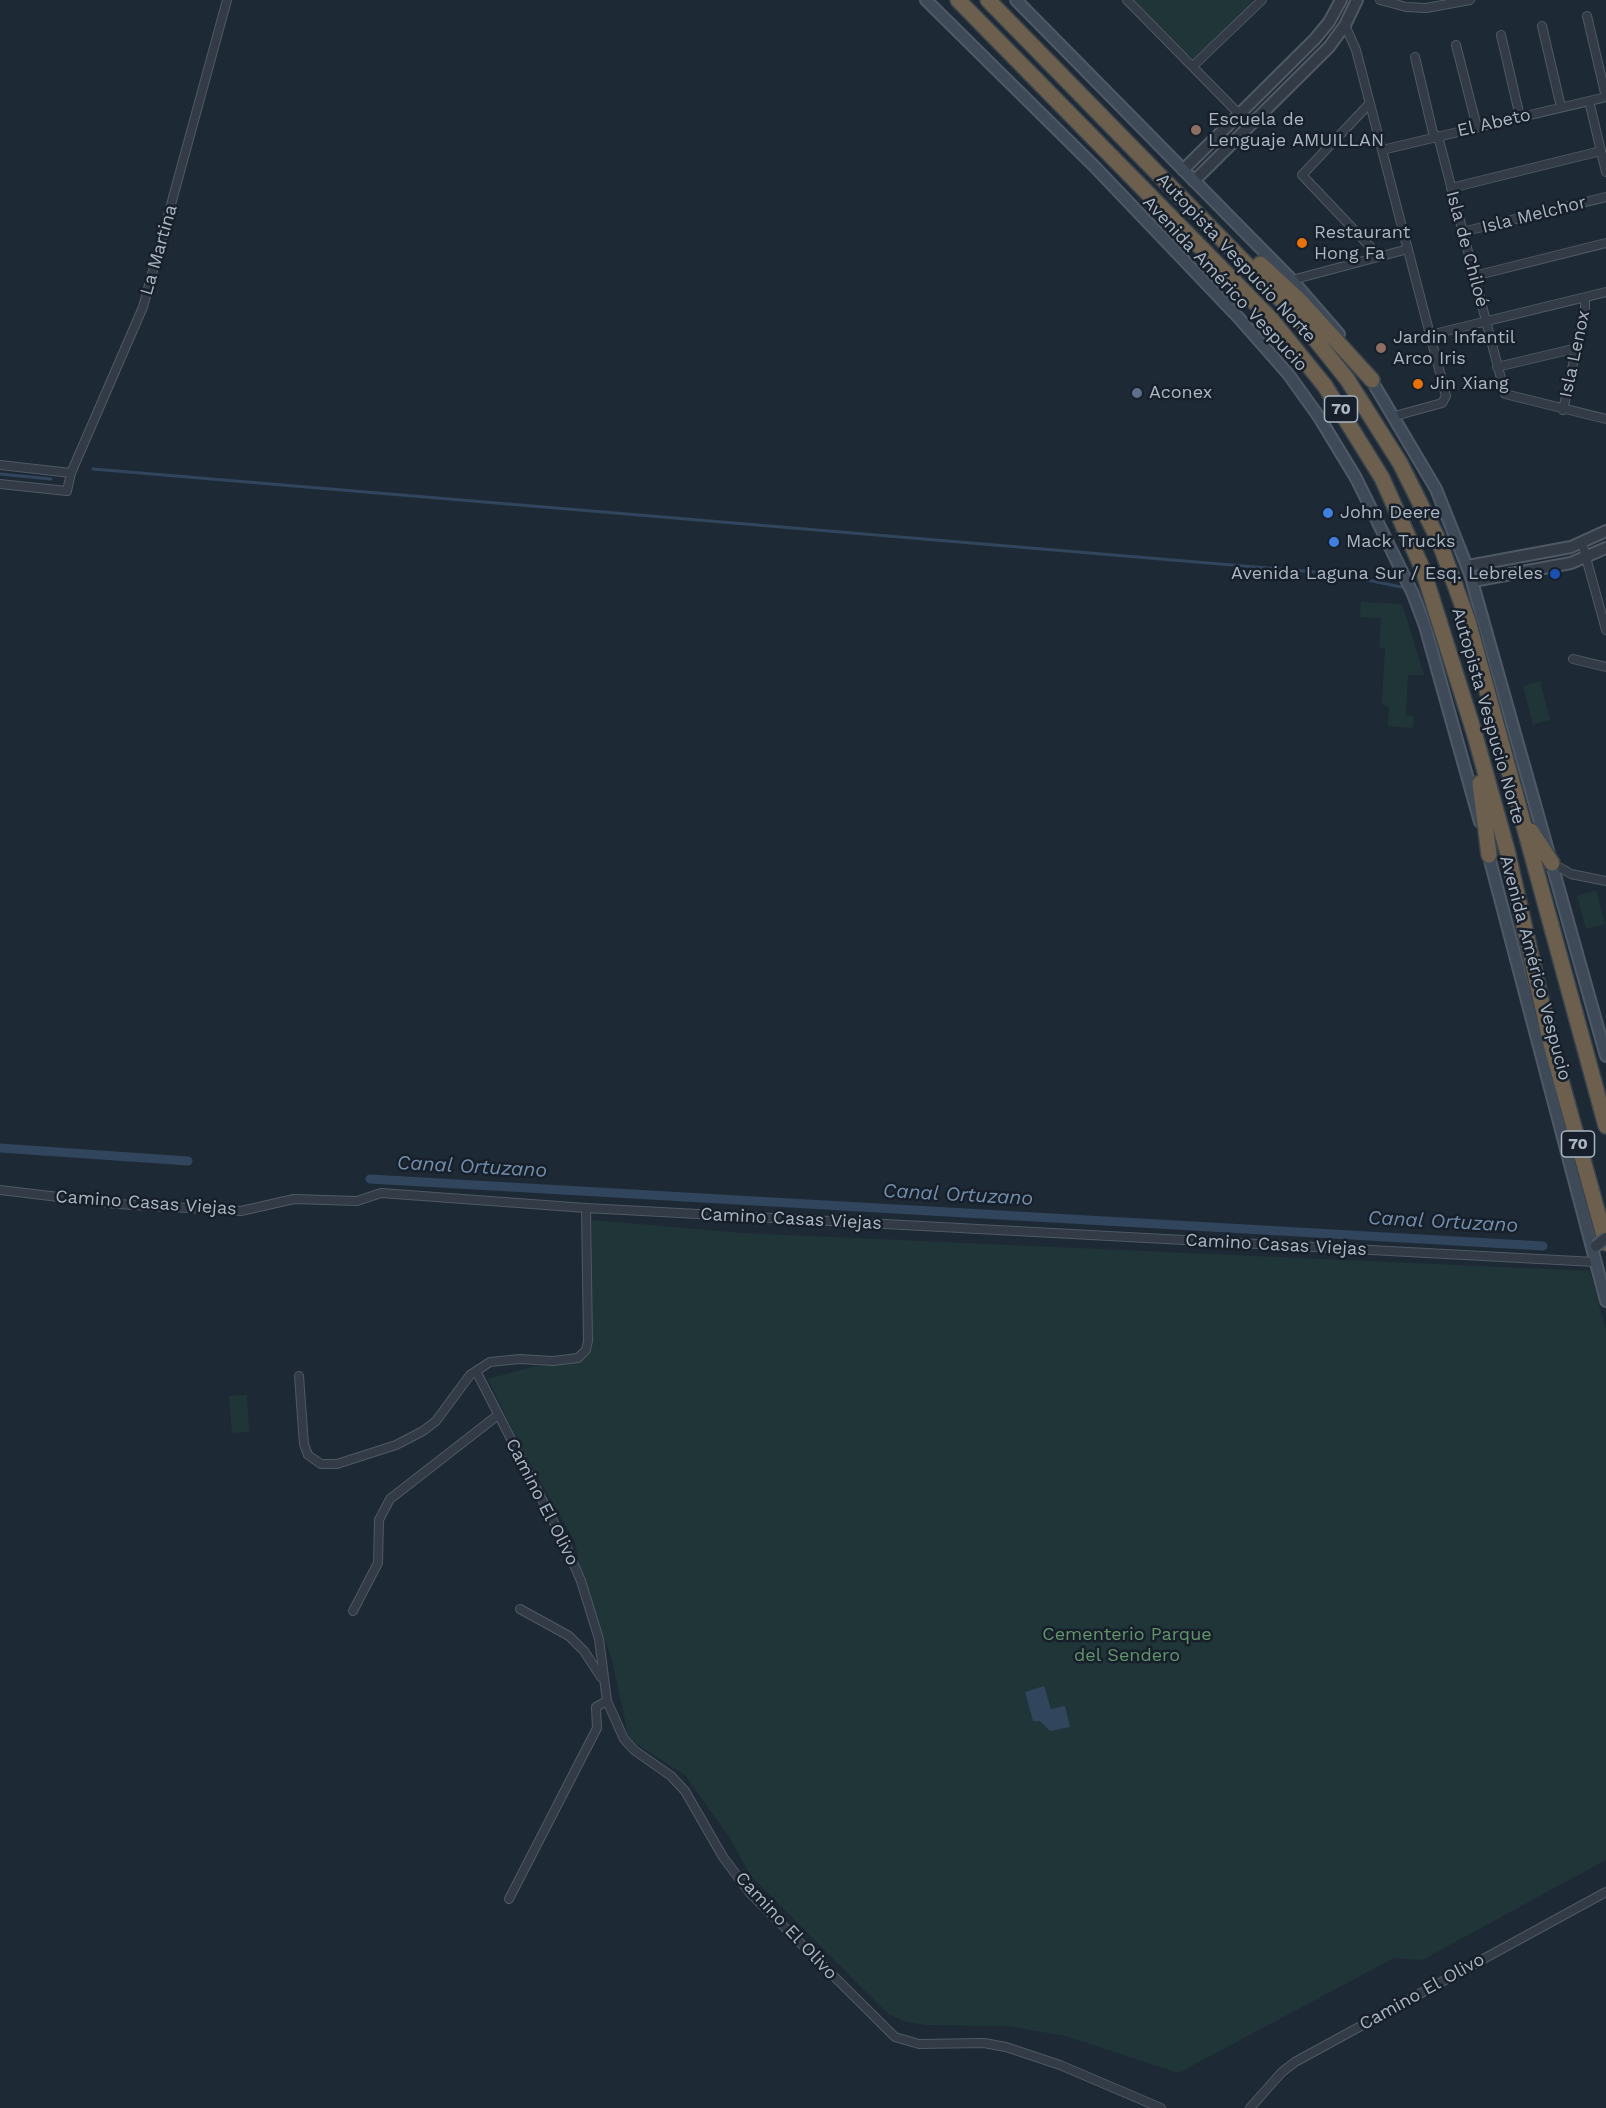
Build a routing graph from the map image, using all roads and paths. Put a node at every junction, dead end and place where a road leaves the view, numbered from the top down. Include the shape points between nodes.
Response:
1 (227, 0) edge
2 (926, 0) edge
3 (958, 0) edge
4 (988, 0) edge
5 (1016, 0) edge
6 (1128, 0) edge
7 (1262, 0) edge
8 (1341, 0) edge
9 (1357, 0) edge
10 (1380, 0) edge
11 (1470, 0) edge
12 (1443, 3) edge
13 (1587, 16) dead end
14 (1345, 25) junction
15 (1542, 26) dead end
16 (1501, 35) dead end
17 (1456, 45) dead end
18 (1415, 57) dead end
19 (1193, 66) junction
20 (1606, 97) edge
21 (1589, 101) junction
22 (1370, 103) junction
23 (1561, 107) junction
24 (1240, 114) junction
25 (1520, 117) junction
26 (1251, 125) junction
27 (1477, 127) junction
28 (1436, 137) junction
29 (1382, 150) junction
30 (1601, 152) junction
31 (1183, 170) junction
32 (1606, 172) edge
33 (1194, 181) junction
34 (1451, 188) junction
35 (1606, 197) edge
36 (1462, 232) junction
37 (1228, 243) junction
38 (1606, 243) edge
39 (1408, 249) junction
40 (1379, 256) junction
41 (1474, 276) junction
42 (1292, 280) junction
43 (1606, 292) edge
44 (1585, 298) junction
45 (1485, 321) junction
46 (1430, 335) junction
47 (1577, 348) junction
48 (1497, 367) junction
49 (1372, 380) junction
50 (1563, 410) junction
51 (1395, 416) junction
52 (1606, 417) edge
53 (0, 465) edge
54 (71, 473) junction
55 (0, 484) edge
56 (1606, 531) edge
57 (1582, 543) junction
58 (1606, 548) edge
59 (1586, 558) junction
60 (1468, 566) junction
61 (1473, 581) junction
62 (1606, 630) edge
63 (1573, 659) dead end
64 (1606, 666) edge
65 (1474, 732) junction
66 (1518, 800) junction
67 (1489, 855) junction
68 (1552, 863) junction
69 (1571, 874) junction
70 (1606, 881) edge
71 (1558, 885) junction
72 (1606, 1056) edge
73 (1606, 1126) edge
74 (0, 1190) edge
75 (586, 1208) junction
76 (1606, 1239) edge
77 (1598, 1247) edge
78 (1597, 1262) edge
79 (1606, 1301) edge
80 (476, 1371) junction
81 (300, 1376) dead end
82 (498, 1415) junction
83 (520, 1609) dead end
84 (353, 1611) dead end
85 (603, 1681) junction
86 (607, 1701) junction
87 (1606, 1892) edge
88 (509, 1899) dead end
89 (1161, 2108) edge
90 (1250, 2108) edge

1 - 54 street, La Martina via 143,307
2 - 67 main road, Avenida Américo Vespucio via 1231,309 1274,357 1319,417 1356,478 1413,594
3 - 65 highway, Autopista Vespucio Norte / 70 via 1252,298 1325,386 1368,453 1404,524 1434,603
4 - 37 highway, Autopista Vespucio Norte / 70
5 - 31 main road
6 - 19 street
7 - 19 street
8 - 24 street via 1315,39
9 - 14 street
10 - 12 street via 1406,7
11 - 12 street
13 - 20 street
14 - 22 street
14 - 26 street via 1329,47
15 - 23 street
16 - 25 street
17 - 27 street
18 - 28 street, Isla de Chiloé
19 - 24 street
20 - 21 street, El Abeto
21 - 23 street, El Abeto
21 - 30 street
22 - 29 street
22 - 40 street via 1302,175
23 - 25 street, El Abeto
24 - 26 street
24 - 31 street
25 - 27 street, El Abeto
26 - 33 street
27 - 28 street, El Abeto
28 - 29 street, El Abeto
28 - 34 street, Isla de Chiloé
29 - 39 street
30 - 32 street
30 - 34 street
31 - 33 main road
33 - 42 main road
34 - 36 street, Isla de Chiloé
35 - 36 street, Isla Melchor
36 - 41 street, Isla de Chiloé
37 - 49 highway via 1278,279
37 - 66 highway, Autopista Vespucio Norte / 70 via 1336,364 1412,485 1459,594
38 - 41 street
39 - 40 street
39 - 46 street
40 - 42 street
41 - 45 street, Isla de Chiloé
42 - 49 main road
43 - 44 street
44 - 45 street
44 - 47 street, Isla Lenox
45 - 46 street
45 - 48 street, Isla de Chiloé
46 - 51 street via 1445,400
47 - 48 street
47 - 50 street, Isla Lenox
48 - 50 street, Isla de Chiloé via 1506,395
49 - 51 main road
50 - 52 street
51 - 60 main road via 1436,489
53 - 54 street
54 - 55 street, La Martina via 67,491
56 - 57 street
57 - 59 street
57 - 60 street
58 - 59 street
59 - 61 street
59 - 62 street
60 - 61 main road
61 - 68 main road
63 - 64 street
65 - 67 highway
65 - 77 highway, Autopista Vespucio Norte / 70 via 1507,850
66 - 68 highway via 1535,839
66 - 73 highway, Autopista Vespucio Norte / 70
67 - 77 main road, Avenida Américo Vespucio
68 - 69 street
68 - 71 main road
69 - 70 street
69 - 71 street
71 - 72 main road
74 - 75 street, Camino Casas Viejas via 117,1204 241,1211 294,1199 357,1201 381,1193
75 - 78 street, Camino Casas Viejas
75 - 80 street via 588,1341 584,1353 574,1359 490,1362
76 - 77 street, bridge
77 - 78 main road, Avenida Américo Vespucio
78 - 79 main road, Avenida Américo Vespucio
80 - 81 street via 436,1421 423,1431 396,1445 337,1464 321,1464 308,1455
80 - 82 street, Camino El Olivo
82 - 84 street via 405,1485 386,1504 377,1529 378,1563
82 - 85 street, Camino El Olivo via 581,1581 599,1639
83 - 85 street via 569,1636
85 - 86 street, Camino El Olivo
86 - 88 street via 596,1707 597,1728
86 - 89 street, Camino El Olivo via 634,1750 685,1791 723,1857 750,1893 895,2037 919,2044 984,2043 1006,2048 1060,2065
87 - 90 street, Camino El Olivo via 1295,2062

